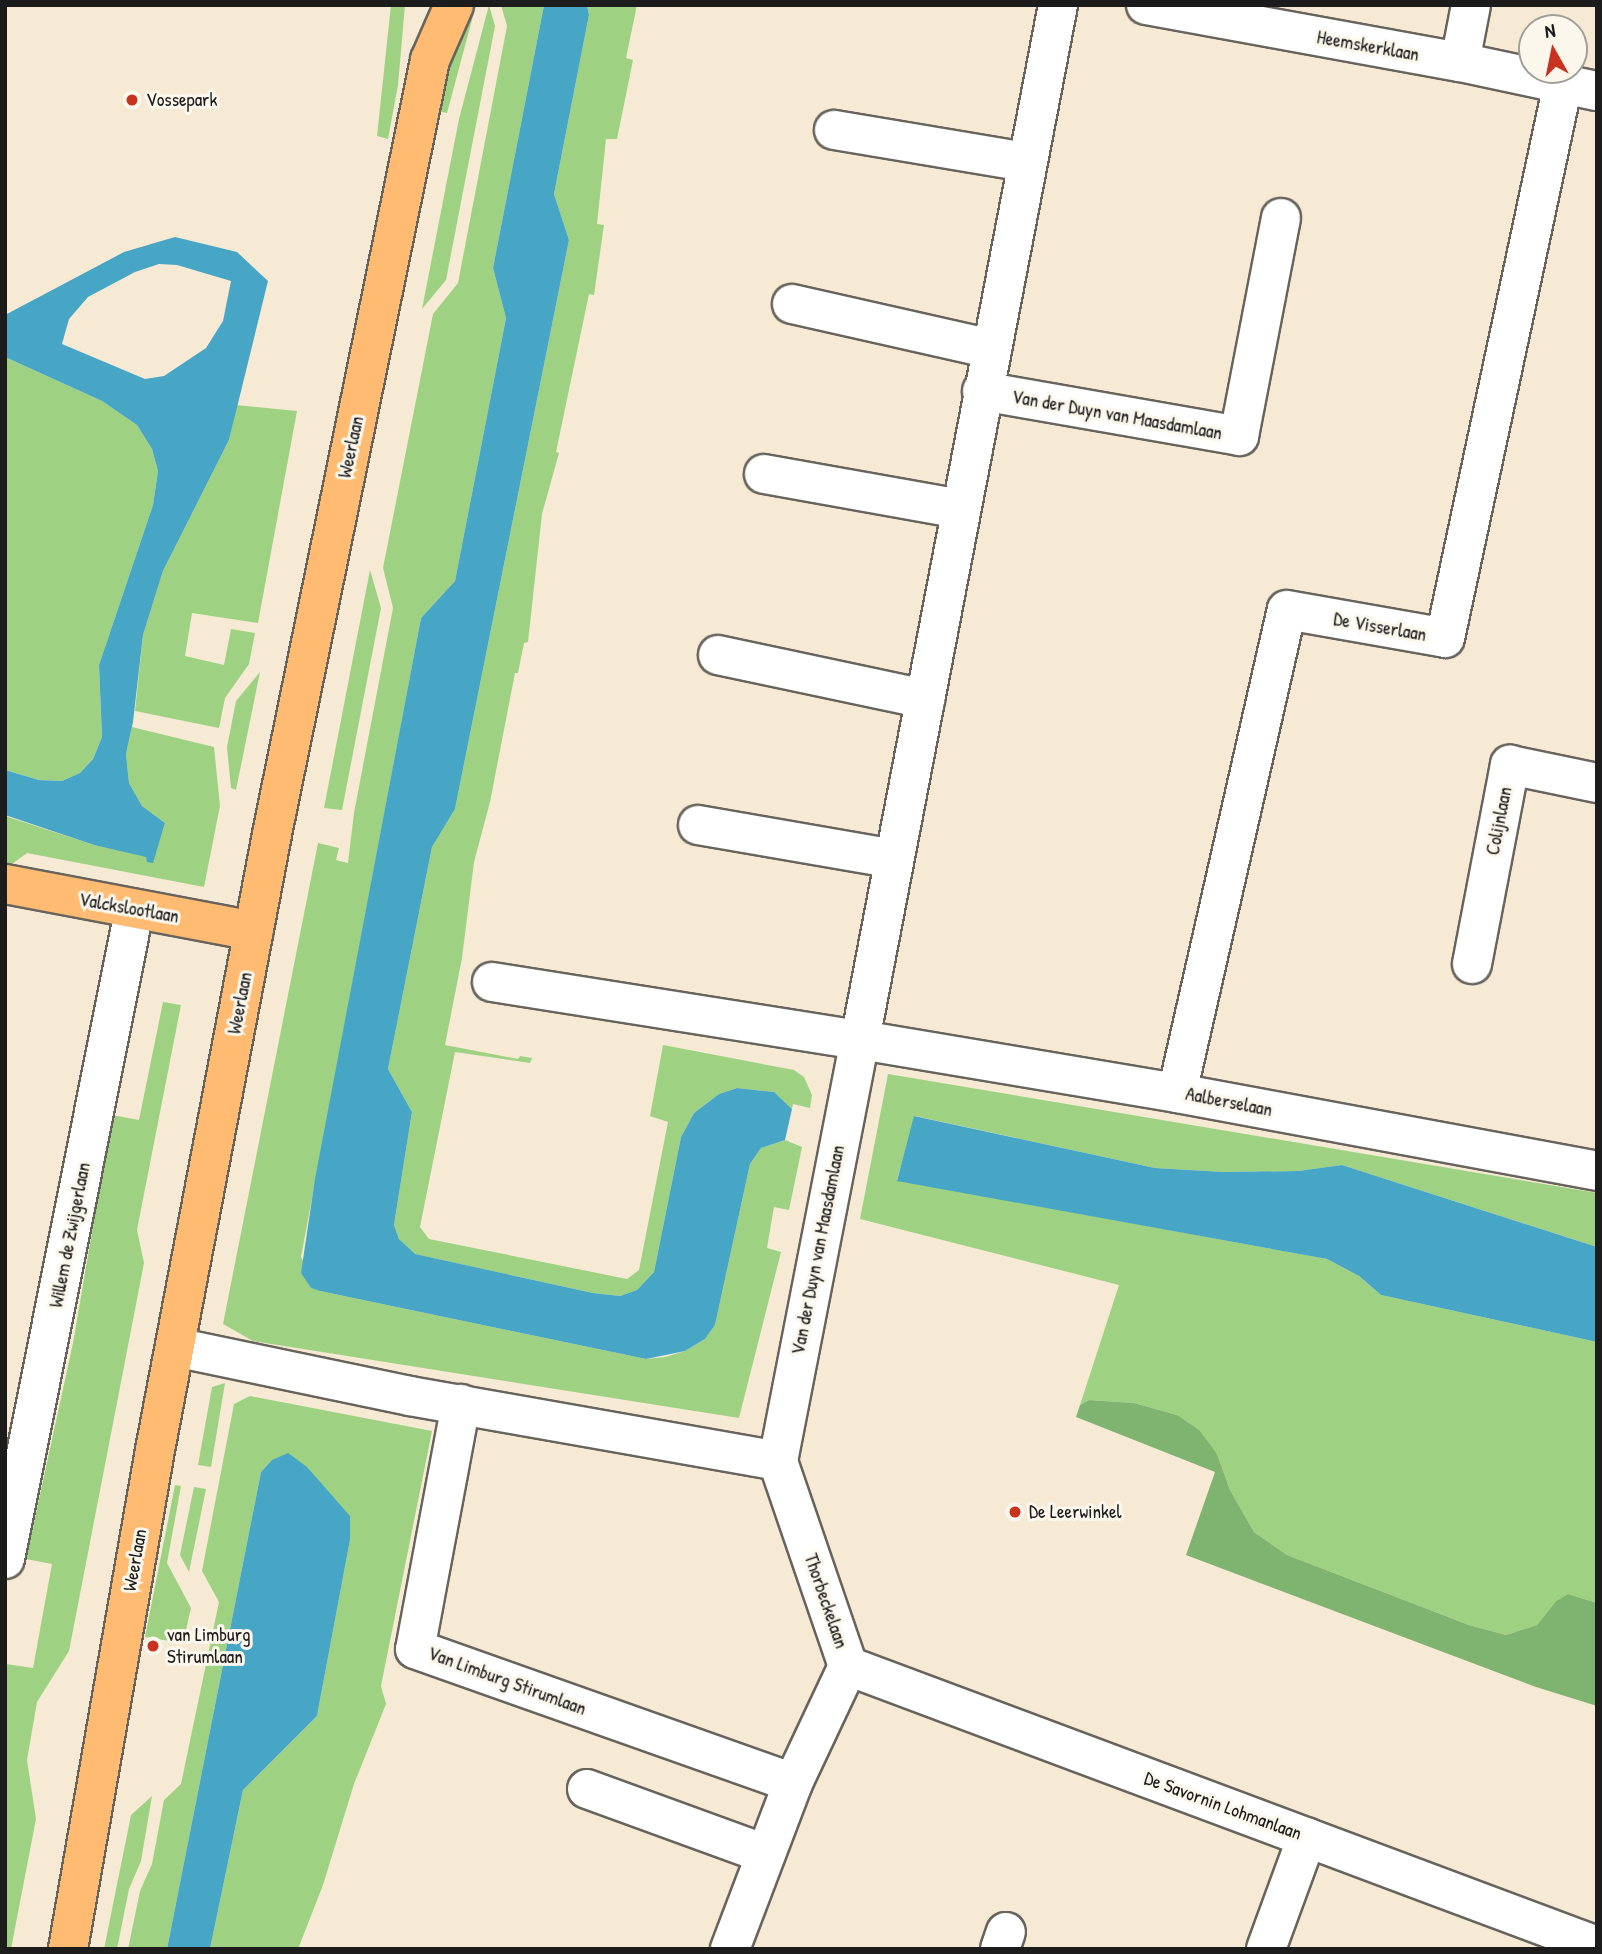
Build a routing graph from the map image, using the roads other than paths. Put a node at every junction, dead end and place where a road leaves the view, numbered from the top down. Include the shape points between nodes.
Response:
1 (427, 5) edge
2 (454, 5) edge
3 (1058, 5) edge
4 (1146, 5) edge
5 (1471, 5) edge
6 (1279, 18) edge
7 (430, 61) junction
8 (1460, 62) junction
9 (1580, 88) edge
10 (834, 130) dead end
11 (1026, 162) junction
12 (1281, 218) dead end
13 (792, 304) dead end
14 (992, 349) junction
15 (982, 391) junction
16 (764, 474) dead end
17 (960, 509) junction
18 (718, 654) dead end
19 (925, 699) junction
20 (1597, 783) edge
21 (698, 825) dead end
22 (894, 859) junction
23 (5, 884) edge
24 (134, 911) junction
25 (254, 931) junction
26 (1472, 964) dead end
27 (492, 982) dead end
28 (860, 1040) junction
29 (1177, 1093) junction
30 (1597, 1171) edge
31 (175, 1347) junction
32 (460, 1405) junction
33 (778, 1461) junction
34 (5, 1559) edge
35 (848, 1666) junction
36 (793, 1783) junction
37 (587, 1789) dead end
38 (1307, 1837) junction
39 (766, 1854) junction
40 (1597, 1946) edge
41 (68, 1949) edge
42 (730, 1949) edge
43 (1266, 1949) edge

1 - 7 main road, Weerlaan
2 - 7 main road, Weerlaan
3 - 11 street, Van der Duyn van Maasdamlaan
4 - 6 street, Heemskerklaan
5 - 8 street
6 - 8 street, Heemskerklaan
7 - 25 main road, Weerlaan
8 - 9 street, Heemskerklaan
9 - 29 street, De Visserlaan via 1445,638 1287,610
10 - 11 street
11 - 14 street, Van der Duyn van Maasdamlaan
12 - 15 street, Van der Duyn van Maasdamlaan via 1239,436
13 - 14 street
14 - 15 street, Van der Duyn van Maasdamlaan
15 - 17 street, Van der Duyn van Maasdamlaan
16 - 17 street
17 - 19 street, Van der Duyn van Maasdamlaan
18 - 19 street
19 - 22 street, Van der Duyn van Maasdamlaan
20 - 26 street, Colijnlaan via 1510,765
21 - 22 street
22 - 28 street, Van der Duyn van Maasdamlaan
23 - 24 main road, Valckslootlaan
24 - 25 main road, Valckslootlaan
24 - 34 street, Willem de Zwijgerlaan
25 - 31 main road, Weerlaan
27 - 28 street
28 - 29 street, Aalberselaan
28 - 33 street, Van der Duyn van Maasdamlaan
29 - 30 street, Aalberselaan
31 - 32 street
31 - 41 main road, Weerlaan
32 - 33 street
32 - 36 street, Van Limburg Stirumlaan via 415,1648
33 - 35 street, Thorbeckelaan
35 - 36 street, Thorbeckelaan
35 - 38 street, De Savornin Lohmanlaan
36 - 39 street, Thorbeckelaan
37 - 39 street
38 - 40 street, De Savornin Lohmanlaan
38 - 43 street
39 - 42 street, Thorbeckelaan

